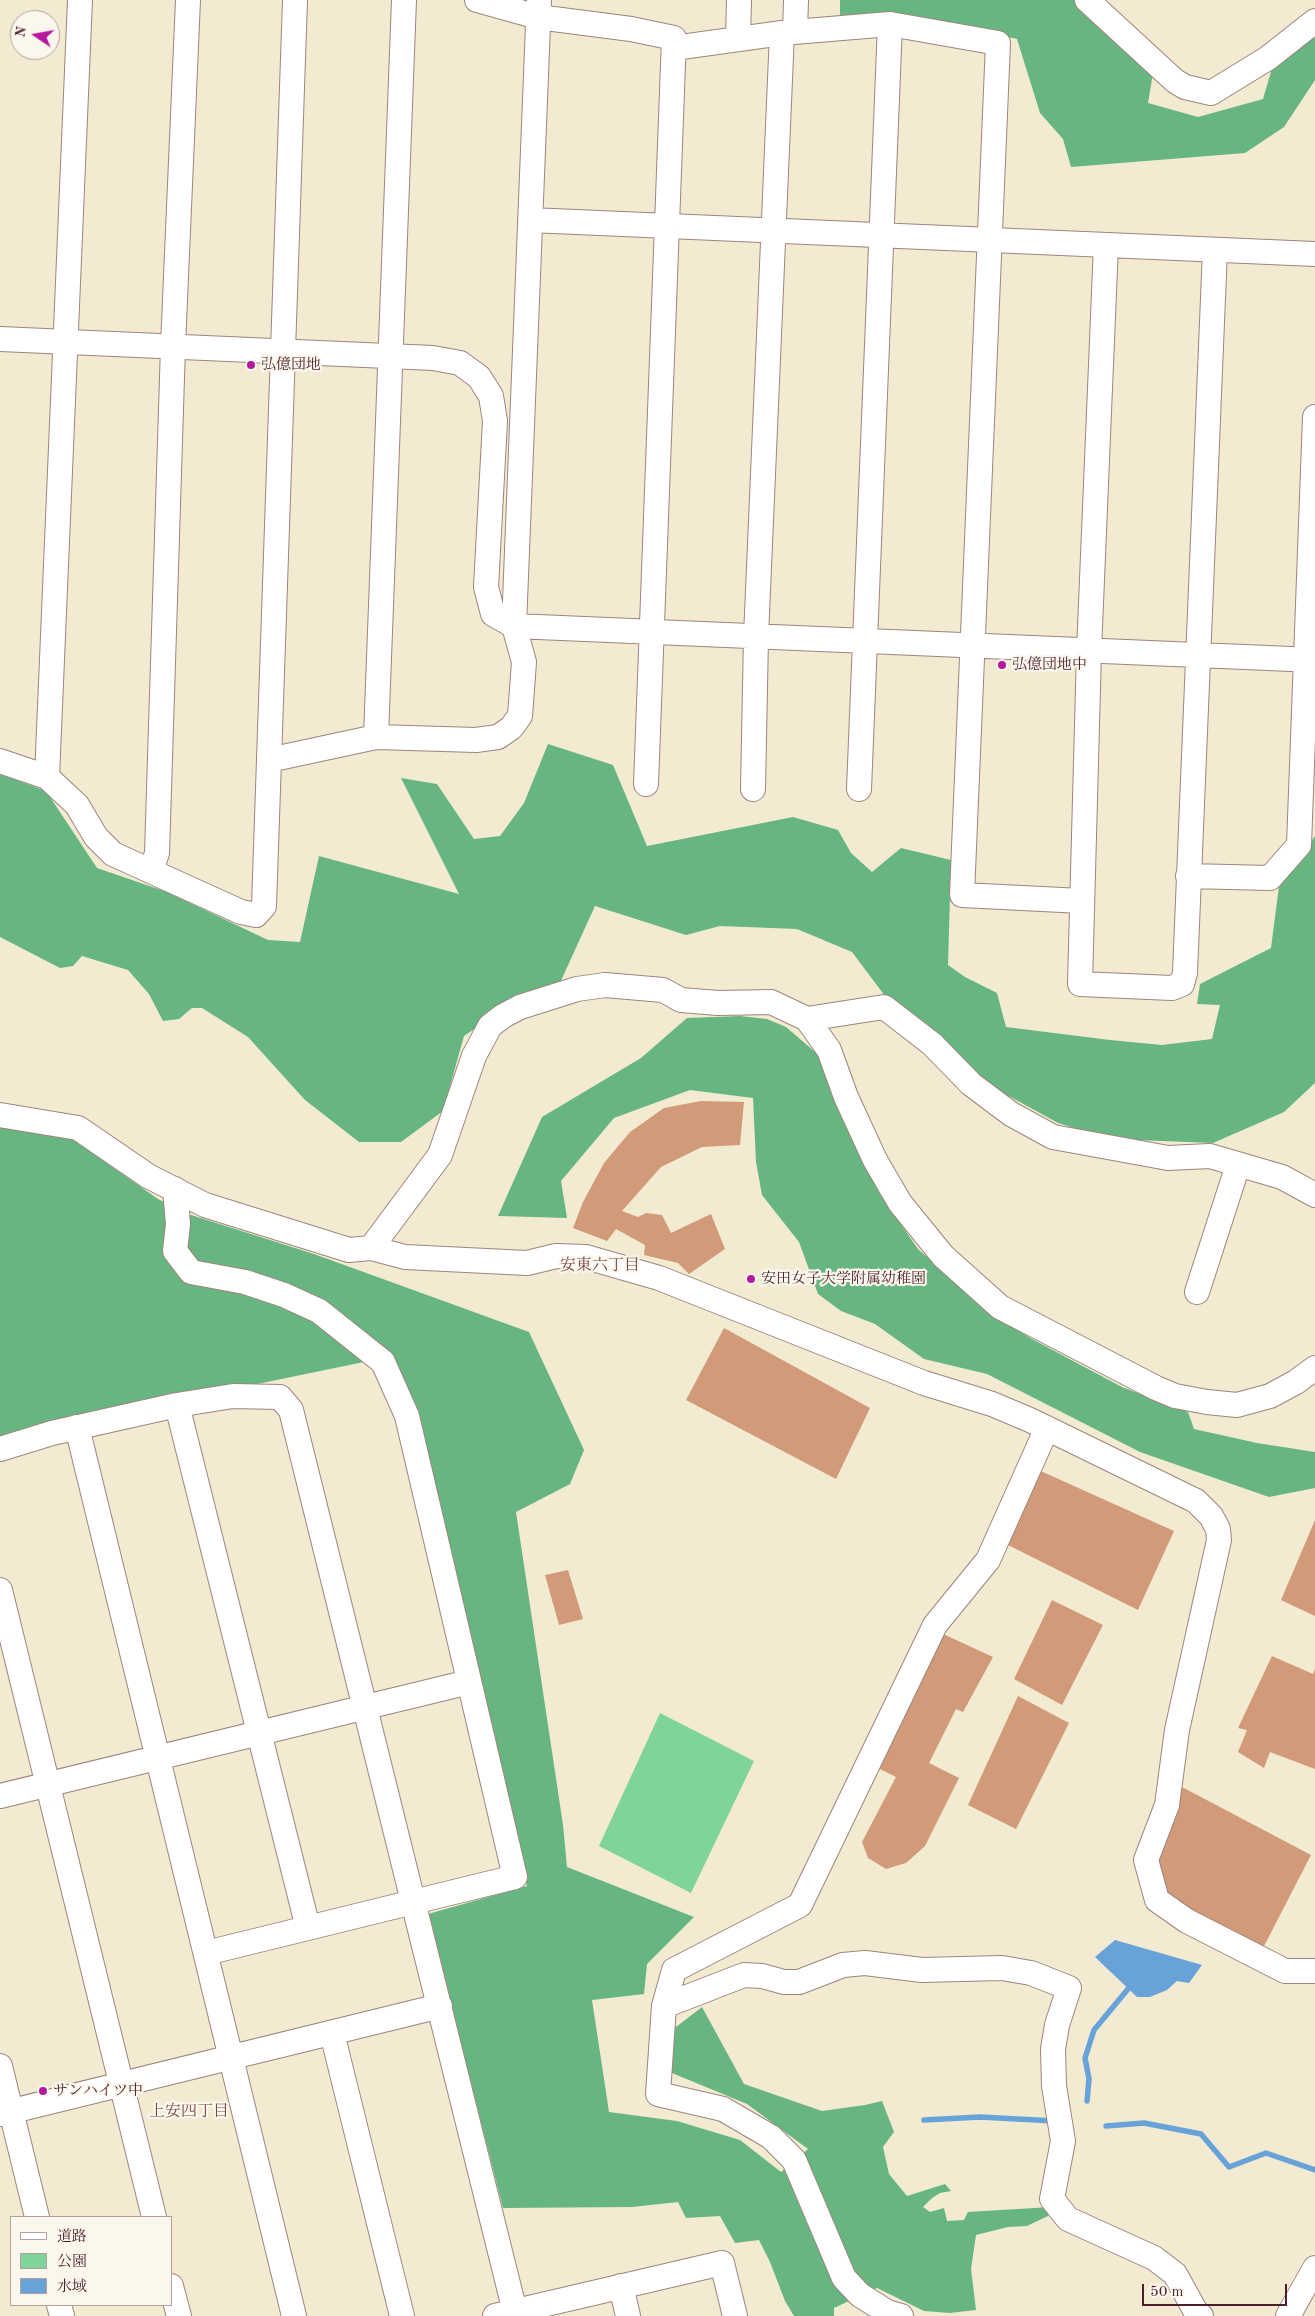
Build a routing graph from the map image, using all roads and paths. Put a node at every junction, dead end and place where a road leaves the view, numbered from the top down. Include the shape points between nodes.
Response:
1 (80, 0) edge
2 (188, 0) edge
3 (295, 0) edge
4 (404, 0) edge
5 (478, 0) edge
6 (739, 0) edge
7 (796, 0) edge
8 (1087, 0) edge
9 (538, 8) edge
10 (1315, 21) edge
11 (890, 24) junction
12 (789, 32) junction
13 (738, 39) junction
14 (674, 48) junction
15 (530, 220) junction
16 (667, 226) junction
17 (774, 231) junction
18 (882, 235) junction
19 (988, 240) junction
20 (1106, 245) junction
21 (1214, 250) junction
22 (1315, 254) edge
23 (0, 339) edge
24 (65, 341) junction
25 (173, 346) junction
26 (282, 351) junction
27 (389, 356) junction
28 (1315, 417) edge
29 (514, 626) junction
30 (652, 633) junction
31 (756, 637) junction
32 (865, 642) junction
33 (973, 646) junction
34 (1089, 651) junction
35 (1197, 656) junction
36 (1310, 660) edge
37 (376, 737) junction
38 (269, 760) junction
39 (0, 761) edge
40 (47, 777) junction
41 (646, 784) dead end
42 (753, 789) dead end
43 (859, 789) dead end
44 (151, 871) junction
45 (1188, 876) junction
46 (1082, 901) junction
47 (807, 1019) junction
48 (0, 1115) edge
49 (1238, 1165) junction
50 (175, 1189) junction
51 (1315, 1195) edge
52 (371, 1248) junction
53 (1197, 1292) dead end
54 (1315, 1368) edge
55 (177, 1405) junction
56 (77, 1428) junction
57 (1047, 1428) junction
58 (0, 1449) edge
59 (0, 1590) edge
60 (469, 1682) junction
61 (363, 1706) junction
62 (259, 1732) junction
63 (158, 1757) junction
64 (46, 1785) junction
65 (0, 1796) edge
66 (414, 1902) junction
67 (308, 1928) junction
68 (206, 1953) junction
69 (1315, 1971) edge
70 (440, 2006) junction
71 (664, 2006) junction
72 (332, 2033) junction
73 (231, 2058) junction
74 (0, 2066) edge
75 (121, 2084) junction
76 (6, 2113) edge
77 (38, 2216) edge
78 (154, 2216) edge
79 (1315, 2268) edge
80 (621, 2286) junction
81 (172, 2290) edge
82 (509, 2314) edge
83 (179, 2316) edge
84 (294, 2316) edge
85 (402, 2316) edge
86 (628, 2316) edge
87 (735, 2316) edge
88 (901, 2316) edge
89 (1201, 2316) edge
90 (1288, 2316) edge

1 - 24 street
2 - 25 street
3 - 26 street
4 - 27 street
5 - 9 street
6 - 13 street
7 - 12 street
8 - 10 street via 1175,81 1185,87 1211,93 1268,58
9 - 14 street via 674,38
9 - 15 street
11 - 12 street
11 - 18 street
11 - 19 street via 998,43
12 - 13 street
12 - 17 street
13 - 14 street
14 - 16 street
15 - 16 street
15 - 29 street
16 - 17 street
16 - 30 street
17 - 18 street
17 - 31 street
18 - 19 street
18 - 32 street
19 - 20 street
19 - 33 street
20 - 21 street
20 - 34 street
21 - 22 street
21 - 35 street
23 - 24 street
24 - 25 street
24 - 40 street
25 - 26 street
25 - 44 street via 157,852
26 - 27 street
26 - 38 street
27 - 29 street via 460,363 479,377 491,396 495,421 486,587 494,614
27 - 37 street
28 - 36 street
29 - 30 street
29 - 37 street via 524,662 520,716 511,728 498,737 476,740
30 - 31 street
30 - 41 street
31 - 32 street
31 - 42 street
32 - 33 street
32 - 43 street
33 - 34 street
33 - 46 street via 962,895
34 - 35 street
34 - 46 street
35 - 36 street
35 - 45 street
36 - 45 street via 1299,845 1270,878
37 - 38 street
38 - 44 street via 264,906 256,915 241,912
39 - 40 street
40 - 44 street via 77,806 96,837 113,854
45 - 46 street via 1185,973 1182,984 1172,988 1080,984
47 - 49 street via 884,1008 932,1044 971,1084 1011,1114 1053,1137 1168,1158 1210,1156
47 - 52 street via 771,1002 681,1000 663,990 605,984 520,1007 490,1026 474,1056 440,1155
47 - 54 street via 829,1050 875,1160 900,1203 943,1256 1000,1307 1175,1396 1237,1406 1270,1396
48 - 50 street via 78,1128 148,1176
49 - 51 street via 1282,1177
49 - 53 street
50 - 52 street via 205,1204 320,1242 349,1250
50 - 60 street via 178,1224 175,1251 191,1272 245,1282 319,1311 383,1362 407,1416
52 - 57 street via 405,1258 527,1263 556,1256 586,1257 659,1278 924,1383 992,1404
55 - 56 street
55 - 61 street via 233,1396 280,1397 291,1410
55 - 62 street
56 - 58 street
56 - 63 street
57 - 69 street via 1196,1501 1211,1516 1218,1529 1219,1540 1177,1730 1168,1805 1146,1860 1157,1900 1187,1922 1285,1971
57 - 71 street via 988,1560 935,1625 800,1905 674,1970
59 - 64 street
60 - 61 street
60 - 66 street via 516,1877
61 - 62 street
61 - 66 street
62 - 63 street
62 - 67 street
63 - 64 street
63 - 68 street
64 - 65 street
64 - 75 street
66 - 67 street
66 - 70 street
67 - 68 street
68 - 73 street
70 - 72 street
70 - 82 street
71 - 88 street via 658,2094 723,2109 771,2137 794,2160 844,2278 860,2295 887,2312
71 - 89 street via 744,1975 799,1982 843,1966 865,1963 922,1970 1002,1968 1031,1973 1069,1988 1053,2048 1054,2086 1063,2141 1052,2199 1068,2219 1161,2263 1175,2274
72 - 73 street
72 - 85 street
73 - 75 street
73 - 84 street
74 - 76 street
75 - 76 street
75 - 78 street
76 - 77 street
79 - 90 street
80 - 82 street
80 - 86 street
80 - 87 street via 722,2263
81 - 83 street

